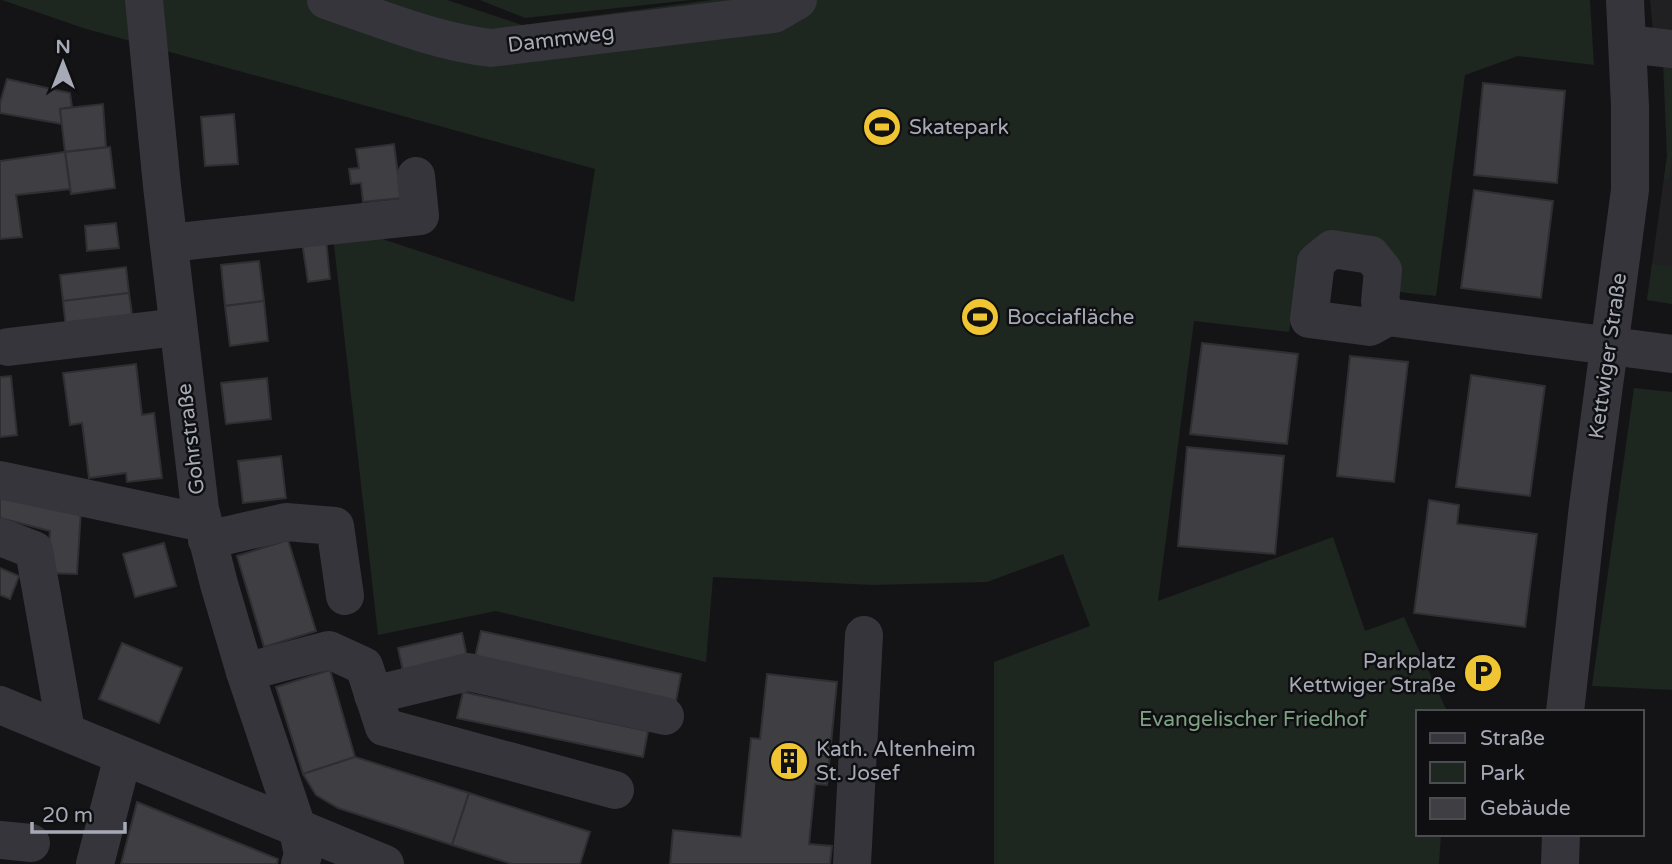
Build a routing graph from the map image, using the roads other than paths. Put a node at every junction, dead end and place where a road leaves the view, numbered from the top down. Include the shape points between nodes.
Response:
1 (144, 0) edge
2 (326, 0) edge
3 (798, 0) edge
4 (1627, 29) edge
5 (1672, 49) edge
6 (1672, 64) edge
7 (416, 176) dead end
8 (169, 243) junction
9 (1388, 317) dead end
10 (178, 327) junction
11 (1609, 346) junction
12 (8, 347) dead end
13 (1672, 355) edge
14 (0, 480) edge
15 (205, 531) junction
16 (0, 537) edge
17 (345, 596) dead end
18 (864, 635) dead end
19 (245, 672) junction
20 (373, 695) junction
21 (0, 705) edge
22 (1565, 710) edge
23 (665, 716) dead end
24 (66, 731) junction
25 (124, 756) junction
26 (615, 790) dead end
27 (1561, 836) edge
28 (299, 847) edge
29 (95, 864) edge
30 (385, 864) edge
31 (852, 864) edge
32 (1560, 864) edge

1 - 8 street, Gohrstraße
2 - 3 street, Dammweg via 458,44 491,48 774,14
4 - 5 street
4 - 6 street
4 - 11 street, Kettwiger Straße via 1630,190
7 - 8 street via 420,216
8 - 10 street, Gohrstraße
9 - 11 street
10 - 12 street
10 - 15 street, Gohrstraße
11 - 13 street
11 - 22 street, Kettwiger Straße
14 - 15 street
15 - 17 street via 286,522 335,526
15 - 19 street, Gohrstraße
16 - 24 street via 34,550
18 - 31 street
19 - 20 street via 329,650 364,666
19 - 28 street, Gohrstraße
20 - 23 street via 468,672
20 - 26 street via 384,727
21 - 24 street
24 - 25 street
25 - 28 street
25 - 29 street
27 - 32 street
28 - 30 street

